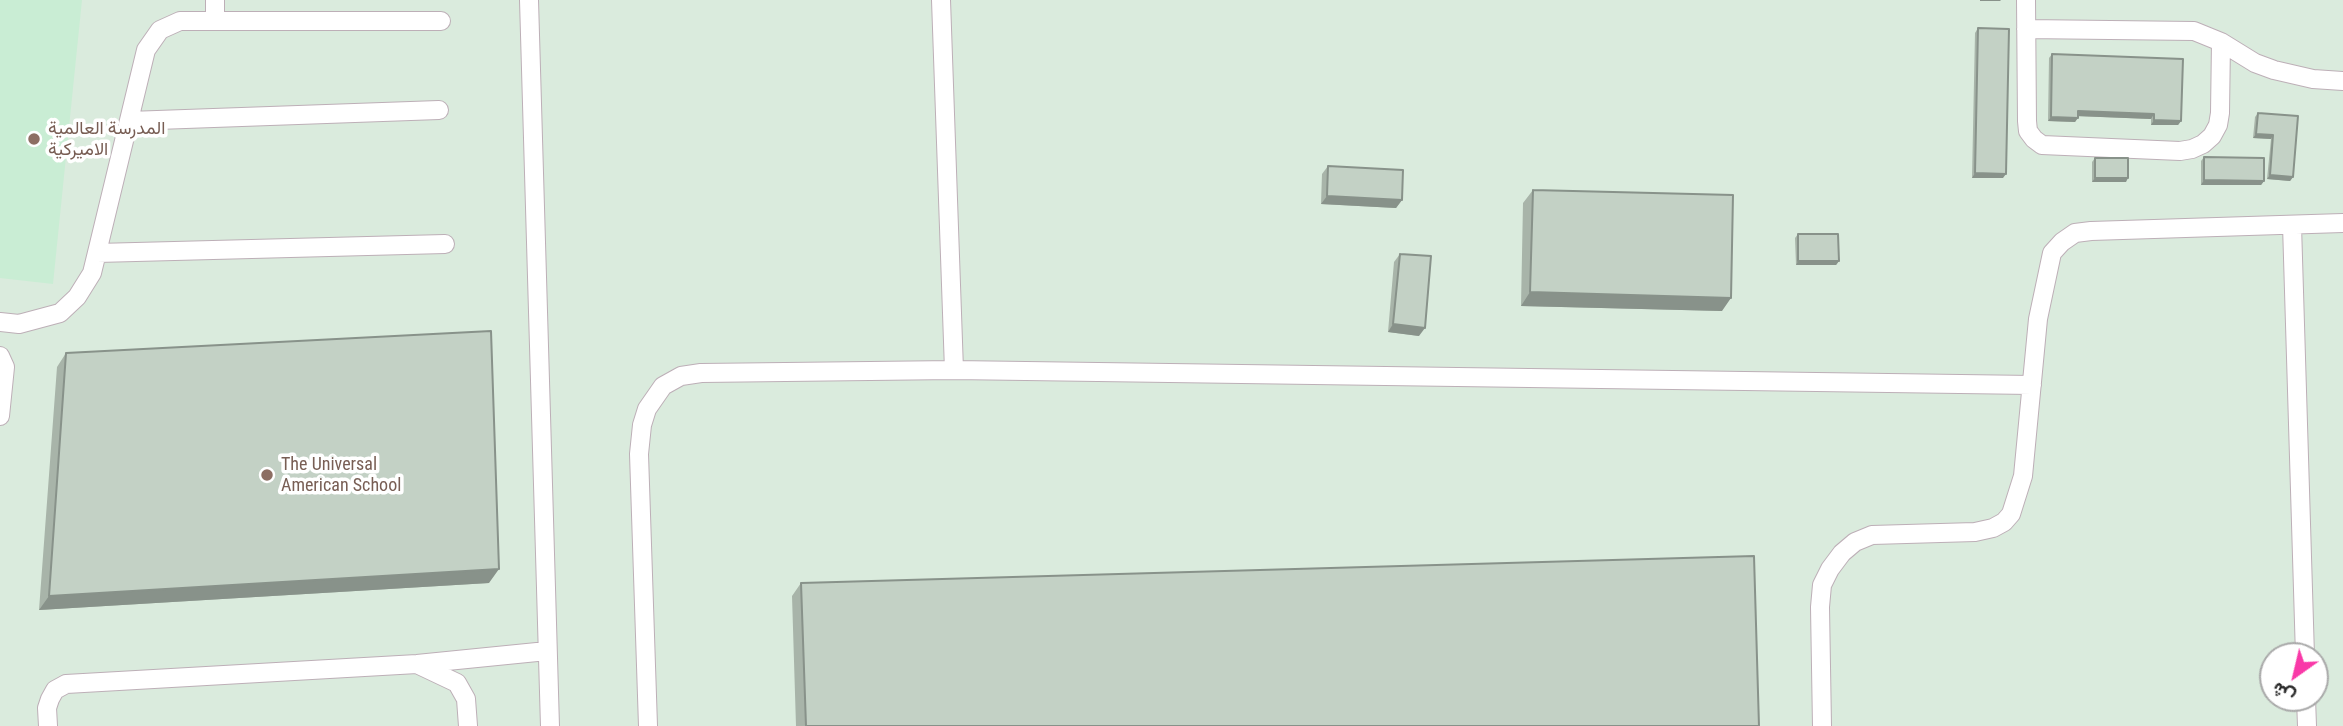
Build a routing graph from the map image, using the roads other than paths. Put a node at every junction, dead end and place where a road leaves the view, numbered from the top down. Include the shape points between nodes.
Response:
1 (215, 0) edge
2 (529, 0) edge
3 (941, 0) edge
4 (2026, 0) edge
5 (441, 20) dead end
6 (215, 21) junction
7 (2026, 29) junction
8 (2221, 42) junction
9 (2343, 81) edge
10 (439, 110) dead end
11 (129, 121) junction
12 (2343, 223) edge
13 (2292, 225) junction
14 (444, 244) dead end
15 (97, 253) junction
16 (0, 322) edge
17 (0, 356) edge
18 (954, 370) junction
19 (2032, 385) junction
20 (0, 409) edge
21 (2305, 642) edge
22 (547, 651) junction
23 (417, 664) junction
24 (48, 726) edge
25 (468, 726) edge
26 (550, 726) edge
27 (648, 726) edge
28 (1822, 726) edge

1 - 6 lane
2 - 22 lane
3 - 18 lane
4 - 7 lane
5 - 6 lane
6 - 11 lane via 180,21 160,30 146,50
7 - 8 lane via 2180,29
7 - 8 lane via 2028,131 2042,145 2052,147 2180,151 2203,144 2218,125
8 - 9 lane via 2274,70
10 - 11 lane
11 - 15 lane
12 - 13 lane
13 - 19 lane via 2075,233 2052,253 2038,319
13 - 21 lane
14 - 15 lane
15 - 16 lane via 92,273 77,298 60,313 19,324
17 - 20 lane via 5,367
18 - 19 lane
18 - 27 lane via 701,373 681,376 663,386 647,409 639,454
19 - 28 lane via 2023,477 2004,522 1975,532 1872,535 1855,542 1830,569 1822,585 1820,607
22 - 23 lane
22 - 26 lane
23 - 24 lane via 66,684 50,699
23 - 25 lane via 457,683 466,699

